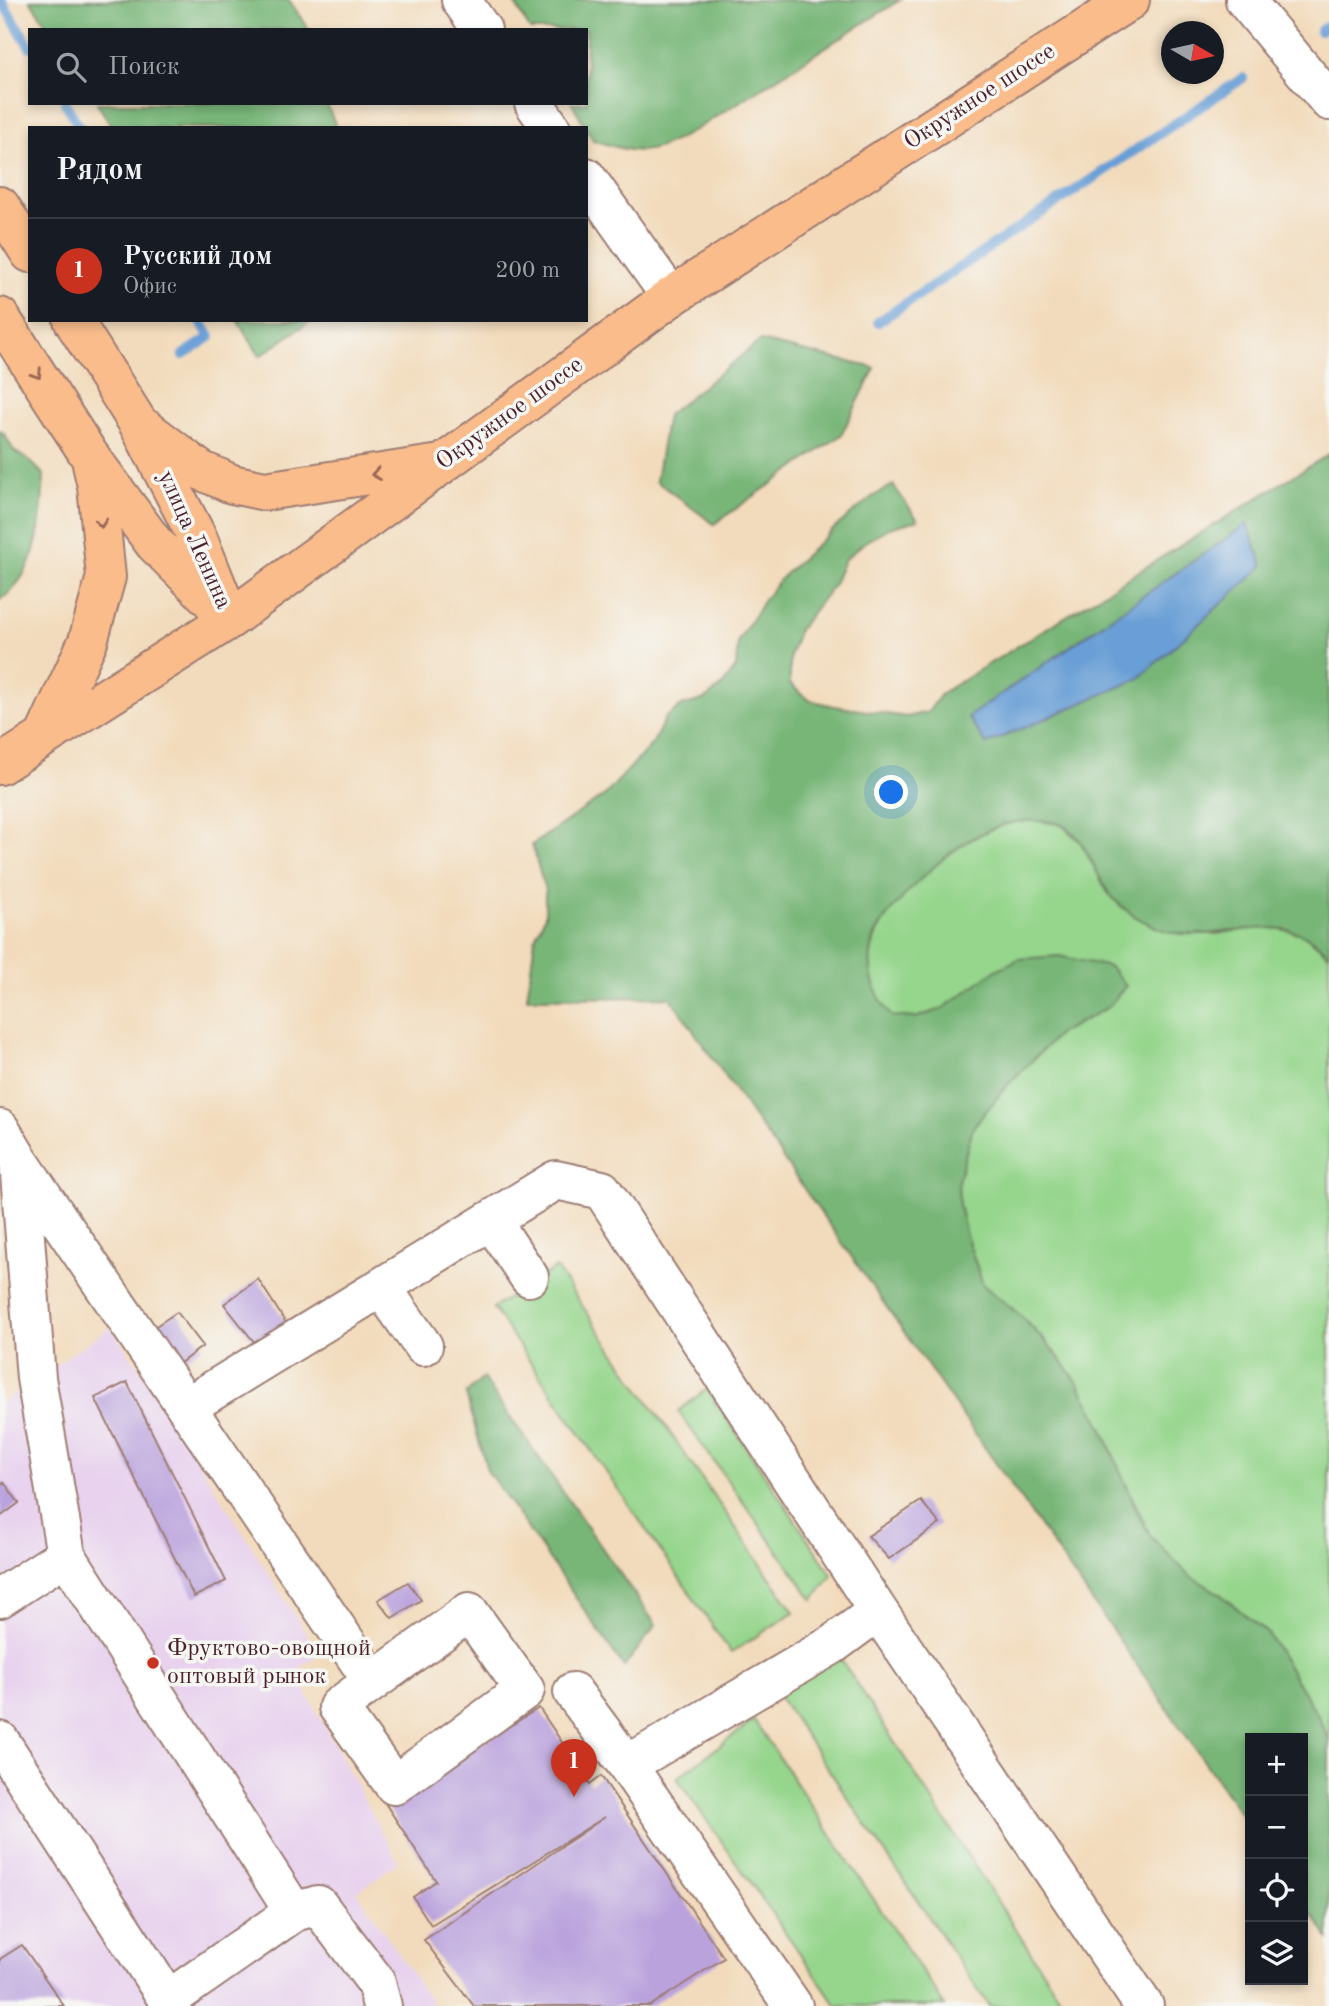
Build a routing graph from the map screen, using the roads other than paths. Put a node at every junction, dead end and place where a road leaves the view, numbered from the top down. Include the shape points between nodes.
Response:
1 (461, 0) edge
2 (1130, 0) edge
3 (1245, 0) edge
4 (481, 28) edge
5 (1329, 102) edge
6 (535, 105) edge
7 (550, 126) edge
8 (588, 180) edge
9 (0, 206) edge
10 (28, 250) edge
11 (671, 297) junction
12 (0, 317) edge
13 (74, 322) edge
14 (138, 423) junction
15 (89, 455) junction
16 (443, 463) junction
17 (230, 619) junction
18 (44, 737) junction
19 (0, 765) edge
20 (9, 1145) edge
21 (491, 1220) junction
22 (529, 1277) dead end
23 (382, 1288) junction
24 (424, 1346) dead end
25 (186, 1406) junction
26 (66, 1555) junction
27 (0, 1598) edge
28 (878, 1611) junction
29 (373, 1682) junction
30 (573, 1692) dead end
31 (0, 1741) edge
32 (627, 1765) junction
33 (294, 1912) junction
34 (382, 2006) edge
35 (793, 2006) edge
36 (1144, 2006) edge

1 - 4 lane
2 - 11 main road, Окружное шоссе
3 - 5 lane
6 - 7 lane
8 - 11 lane
9 - 10 main road
11 - 16 main road, Окружное шоссе
12 -> 15 main road, улица Ленина
13 - 14 main road, улица Ленина
16 -> 14 main road, улица Ленина via 265,491 200,470
14 - 17 main road, улица Ленина via 198,539
15 - 17 main road, улица Ленина via 154,543
15 -> 18 main road, улица Ленина via 97,486 106,578 88,641
16 - 17 main road, Окружное шоссе
17 - 18 main road, Окружное шоссе
18 - 19 main road, Окружное шоссе
20 - 25 lane
20 - 26 lane via 36,1378
21 - 22 lane
21 - 23 lane
21 - 28 lane via 556,1180 602,1190
23 - 24 lane
23 - 25 lane
25 - 29 lane
26 - 27 lane
26 - 33 lane
28 - 32 lane via 832,1645
28 - 36 lane
29 - 29 lane via 469,1612 525,1690 394,1785 338,1707
30 - 32 lane
31 - 33 lane via 168,2000
32 - 35 lane
33 - 34 lane via 318,1905 376,1982

